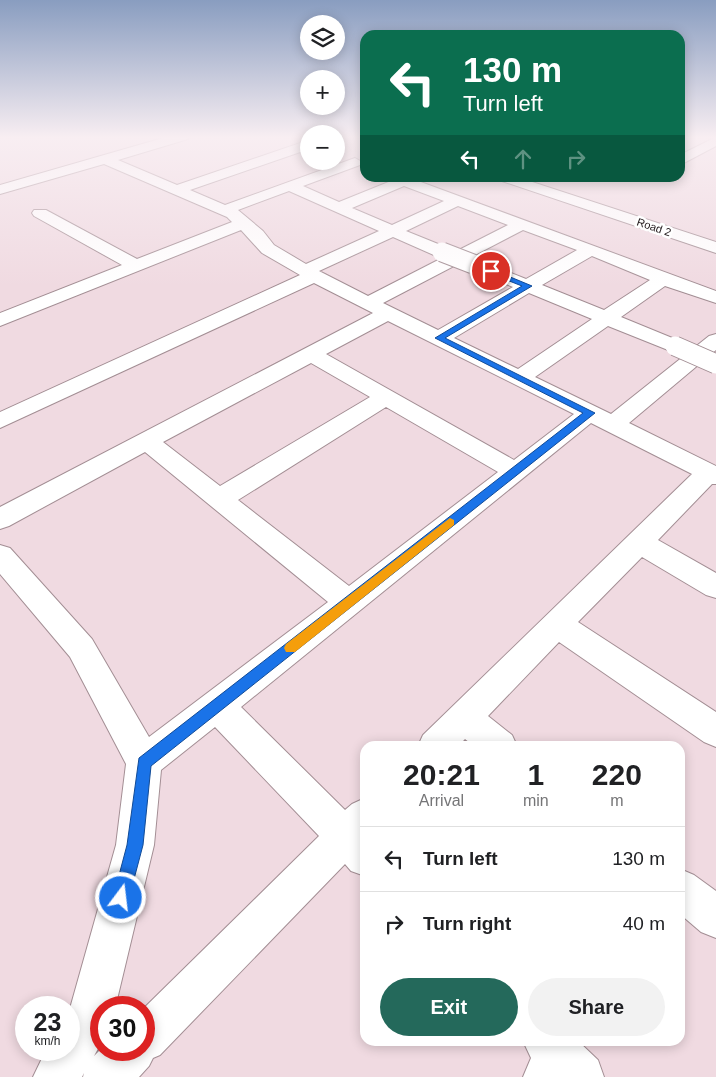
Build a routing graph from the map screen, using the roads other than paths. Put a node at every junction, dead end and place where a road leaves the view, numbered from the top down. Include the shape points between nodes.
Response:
1 (13, 186) edge
2 (167, 186) edge
3 (187, 186) edge
4 (289, 186) joint
5 (384, 186) edge
6 (419, 186) edge
7 (532, 186) edge
8 (565, 186) edge
9 (0, 190) edge
10 (176, 190) junction
11 (457, 201) junction
12 (338, 208) junction
13 (224, 210) junction
14 (40, 213) dead end
15 (244, 223) junction
16 (522, 224) junction
17 (391, 231) junction
18 (716, 236) edge
19 (716, 248) edge
20 (592, 249) junction
21 (136, 266) junction
22 (309, 273) junction
23 (663, 279) junction
24 (528, 286) junction
25 (716, 297) edge
26 (378, 308) junction
27 (608, 317) junction
28 (0, 320) edge
29 (439, 338) junction
30 (716, 340) edge
31 (311, 354) junction
32 (716, 364) edge
33 (518, 378) junction
34 (386, 397) junction
35 (601, 419) junction
36 (0, 421) edge
37 (146, 441) junction
38 (515, 472) junction
39 (712, 474) edge
40 (219, 499) junction
41 (0, 519) edge
42 (639, 542) junction
43 (0, 555) edge
44 (716, 587) edge
45 (349, 602) junction
46 (557, 624) junction
47 (217, 706) junction
48 (464, 718) junction
49 (716, 731) edge
50 (440, 741) edge
51 (494, 741) edge
52 (144, 762) junction
53 (358, 837) edge
54 (685, 893) edge
55 (716, 917) edge
56 (155, 1029) edge
57 (122, 1061) edge
58 (56, 1077) edge
59 (106, 1077) edge

1 - 9 street
2 - 10 street
3 - 10 street
4 - 12 street
4 - 13 street
5 - 12 street
6 - 11 street
7 - 19 street, Road 2
8 - 18 street, Road 2
10 - 13 street
11 - 16 street
11 - 17 street
12 - 17 street
13 - 15 street
14 - 21 street
15 - 21 street
15 - 22 street via 268,249
16 - 20 street
16 - 26 street
17 - 22 street
17 - 24 street, bridge
20 - 23 street
20 - 24 street
21 - 28 street
22 - 26 street
22 - 36 street
23 - 25 street
23 - 27 street
24 - 27 street
24 - 29 street
26 - 29 street
26 - 31 street
27 - 32 street, bridge
27 - 33 street
29 - 33 street
30 - 35 street
31 - 34 street
31 - 37 street
33 - 35 street
34 - 38 street
34 - 40 street
35 - 38 street
35 - 39 street
37 - 40 street
37 - 41 street
38 - 45 street
39 - 42 street
40 - 45 street
42 - 44 street
42 - 46 street
43 - 52 street via 81,648
45 - 47 street
46 - 48 street
46 - 49 street
47 - 52 street
47 - 53 street
48 - 50 street
48 - 51 street
52 - 58 street via 135,845 89,1021
53 - 56 street
54 - 55 street
57 - 59 street

